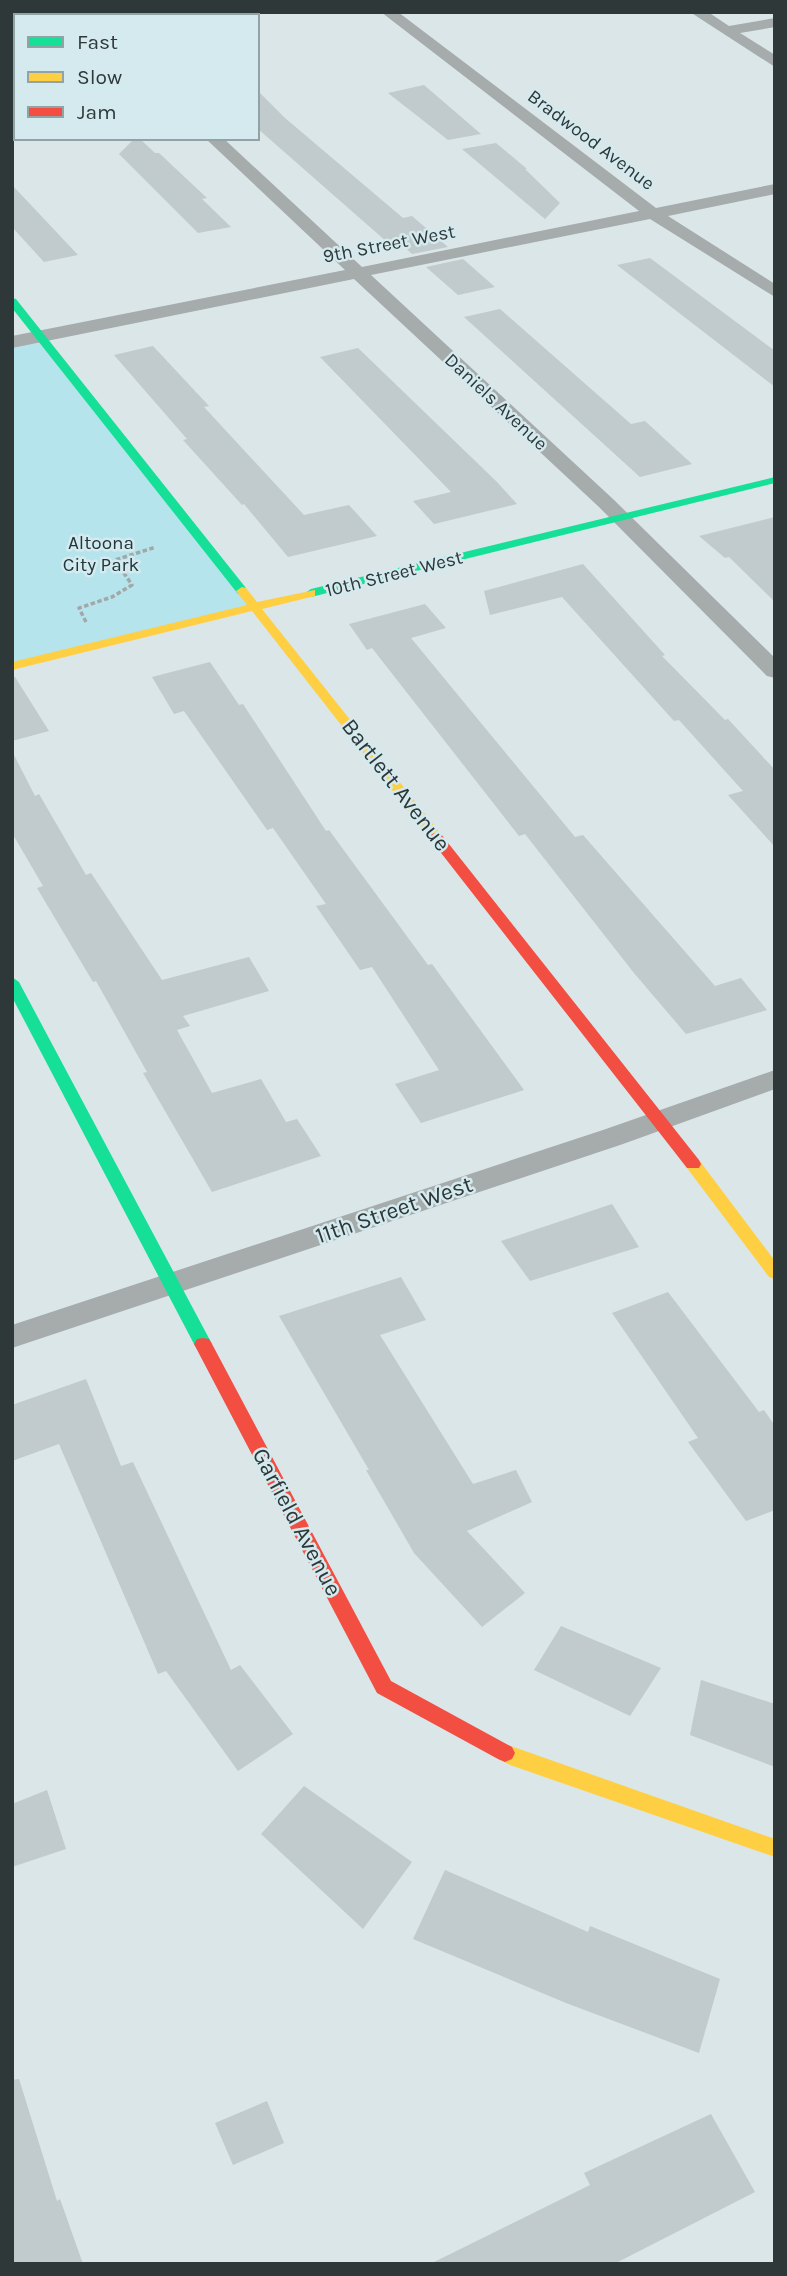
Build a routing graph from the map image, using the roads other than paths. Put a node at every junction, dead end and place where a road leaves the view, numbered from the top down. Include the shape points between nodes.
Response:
1 (388, 12) edge
2 (697, 12) edge
3 (775, 22) edge
4 (726, 31) junction
5 (775, 62) edge
6 (215, 140) edge
7 (775, 189) edge
8 (652, 213) junction
9 (355, 273) junction
10 (775, 292) edge
11 (12, 301) edge
12 (42, 337) junction
13 (12, 342) edge
14 (775, 480) edge
15 (620, 518) junction
16 (256, 607) junction
17 (12, 666) edge
18 (775, 671) edge
19 (12, 982) edge
20 (775, 1079) edge
21 (660, 1120) junction
22 (775, 1273) edge
23 (172, 1285) junction
24 (12, 1337) edge
25 (775, 1848) edge

1 - 8 street, Bradwood Avenue
2 - 4 street
3 - 4 street
4 - 5 street
6 - 9 street, Daniels Avenue
7 - 8 street, 9th Street West
8 - 9 street, 9th Street West
8 - 10 street, Bradwood Avenue
9 - 12 street, 9th Street West
9 - 15 street, Daniels Avenue
11 - 12 street, Bartlett Avenue
12 - 13 street, 9th Street West
12 - 16 street, Bartlett Avenue
14 - 15 street, 10th Street West
15 - 16 street, 10th Street West
15 - 18 street, Daniels Avenue
16 - 17 street, 10th Street West
16 - 21 street, Bartlett Avenue
19 - 23 street, Garfield Avenue
20 - 21 street, 11th Street West
21 - 22 street, Bartlett Avenue
21 - 23 street, 11th Street West
23 - 24 street, 11th Street West
23 - 25 street, Garfield Avenue via 384,1687 517,1759

